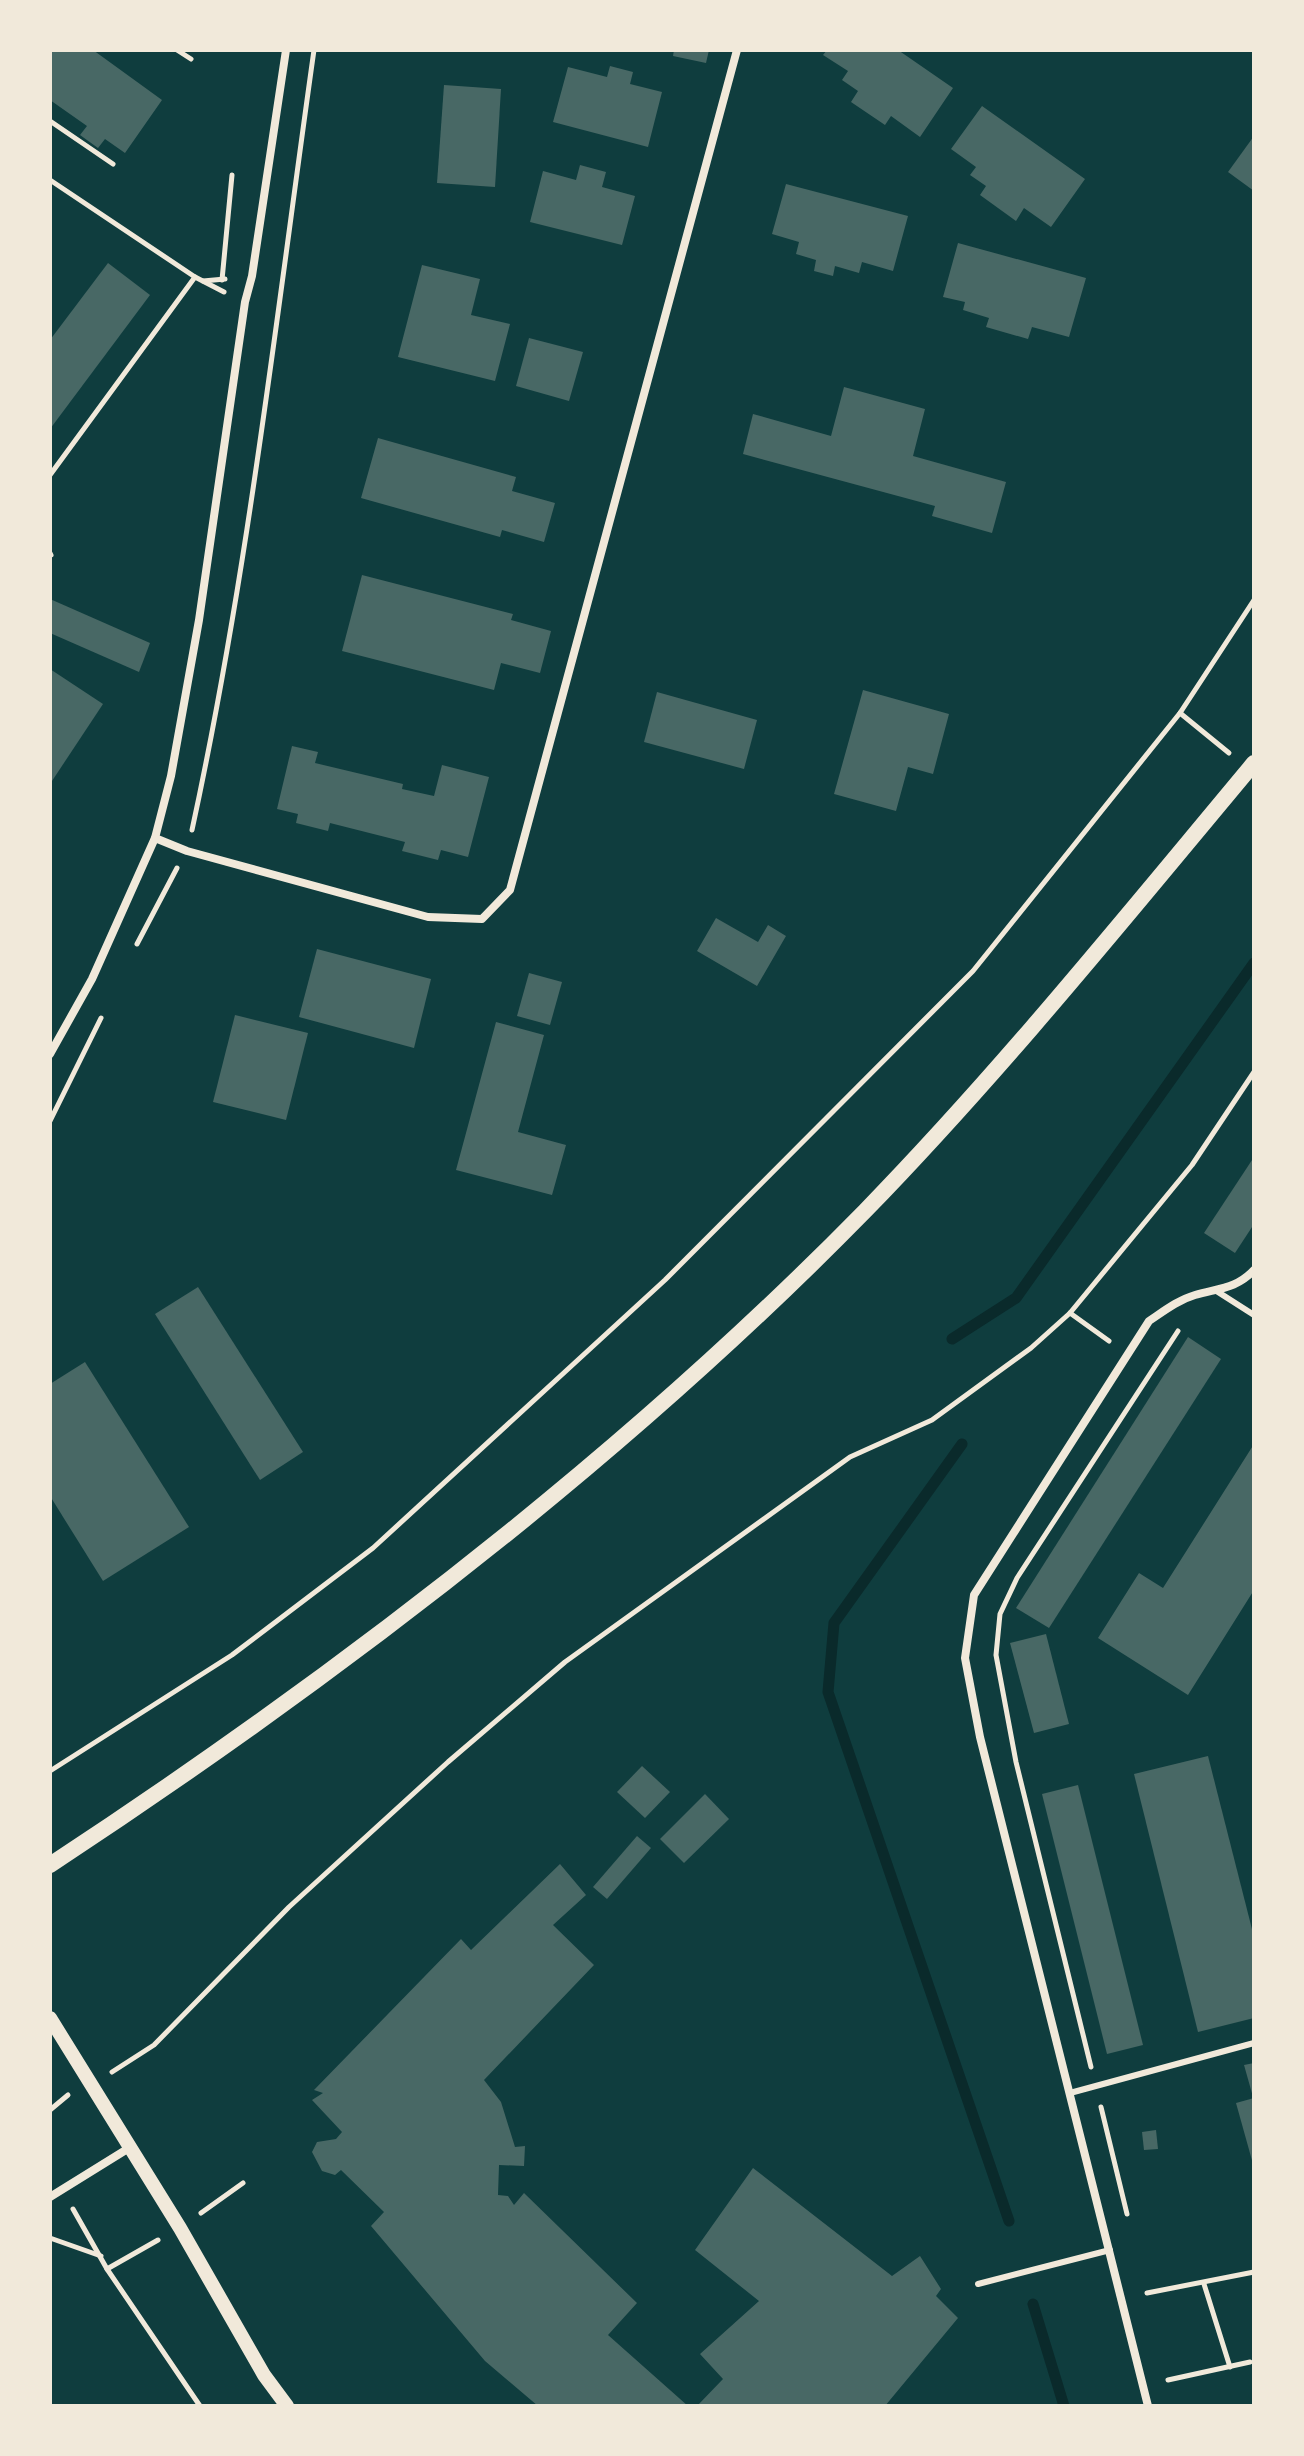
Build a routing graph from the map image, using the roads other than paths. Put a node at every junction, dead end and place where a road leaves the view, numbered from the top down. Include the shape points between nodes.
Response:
1 (286, 50) edge
2 (737, 50) edge
3 (1252, 766) edge
4 (155, 838) junction
5 (50, 1054) edge
6 (1254, 1270) edge
7 (1218, 1292) junction
8 (1254, 1315) edge
9 (50, 1865) edge
10 (50, 2018) edge
11 (1254, 2043) edge
12 (1070, 2093) junction
13 (129, 2148) junction
14 (50, 2197) edge
15 (1110, 2250) junction
16 (978, 2284) dead end
17 (287, 2406) edge
18 (1148, 2406) edge

1 - 4 street via 194,650
2 - 4 street via 510,890 482,919 428,917
3 - 9 main road via 1005,1061 864,1212 723,1349 415,1607
4 - 5 street via 92,979
6 - 7 street via 1244,1281
7 - 8 lane
7 - 12 street via 1196,1295 1149,1321 974,1595 965,1658 980,1737
10 - 13 street
11 - 12 lane
12 - 15 street
13 - 14 street
13 - 17 street
15 - 16 lane
15 - 18 street

